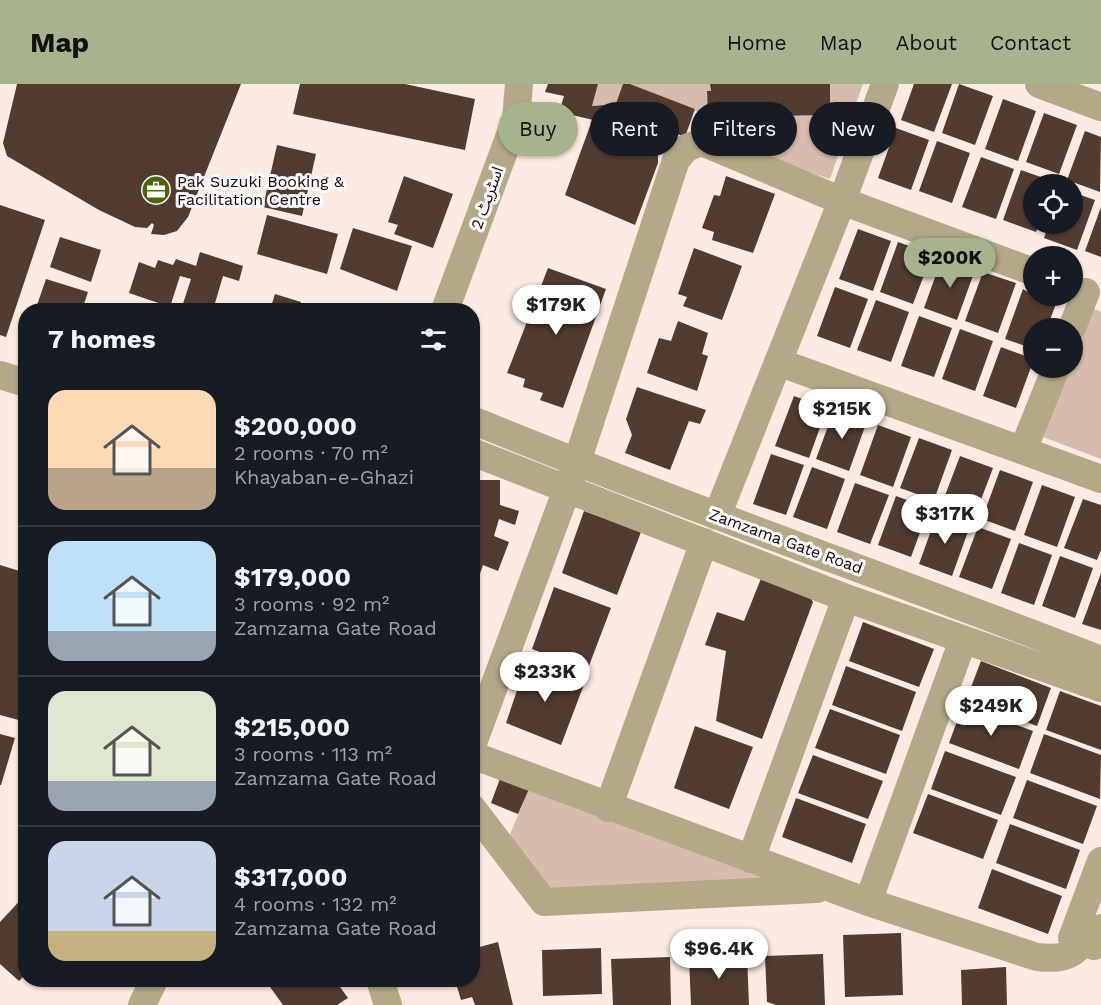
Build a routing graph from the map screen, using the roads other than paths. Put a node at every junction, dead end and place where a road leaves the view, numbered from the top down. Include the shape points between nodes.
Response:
1 (519, 84) edge
2 (885, 84) edge
3 (1039, 84) edge
4 (1101, 107) edge
5 (842, 201) junction
6 (1023, 268) edge
7 (1087, 292) edge
8 (448, 303) edge
9 (1076, 318) edge
10 (778, 362) junction
11 (0, 375) edge
12 (1052, 378) edge
13 (18, 381) edge
14 (480, 423) edge
15 (1023, 450) junction
16 (480, 455) edge
17 (577, 462) junction
18 (1101, 479) edge
19 (566, 489) junction
20 (649, 490) junction
21 (717, 516) junction
22 (639, 517) junction
23 (704, 542) junction
24 (921, 590) junction
25 (846, 597) junction
26 (907, 620) junction
27 (963, 640) junction
28 (1101, 660) edge
29 (1101, 688) edge
30 (480, 724) edge
31 (480, 758) edge
32 (608, 808) junction
33 (480, 818) edge
34 (751, 859) junction
35 (1101, 861) edge
36 (831, 888) junction
37 (868, 902) junction
38 (1091, 935) edge
39 (151, 987) edge
40 (382, 987) edge
41 (142, 1005) edge
42 (388, 1005) edge

1 - 8 street, اسٹریٹ 2 via 516,119
2 - 5 street
3 - 4 street
5 - 6 street
5 - 10 street
5 - 17 street via 702,142 686,148 675,160
7 - 9 street
10 - 15 street
10 - 21 street
11 - 13 street
12 - 15 street
14 - 17 street, Zamzama Gate Road
15 - 18 street
16 - 19 street, Zamzama Gate Road
17 - 19 street
17 - 20 street, Zamzama Gate Road
19 - 22 street, Zamzama Gate Road
19 - 30 street
20 - 21 street, Zamzama Gate Road
20 - 22 street
21 - 24 street, Zamzama Gate Road
22 - 23 street, Zamzama Gate Road
23 - 25 street, Zamzama Gate Road
23 - 32 street
24 - 26 street
24 - 28 street, Zamzama Gate Road
25 - 26 street, Zamzama Gate Road
25 - 34 street
26 - 27 street, Zamzama Gate Road
27 - 29 street, Zamzama Gate Road
27 - 37 street
31 - 32 street
32 - 34 street
33 - 36 street via 544,902
34 - 36 street
35 - 38 street via 1072,938
36 - 37 street
37 - 38 street via 1037,957 1064,957
39 - 41 street
40 - 42 street

